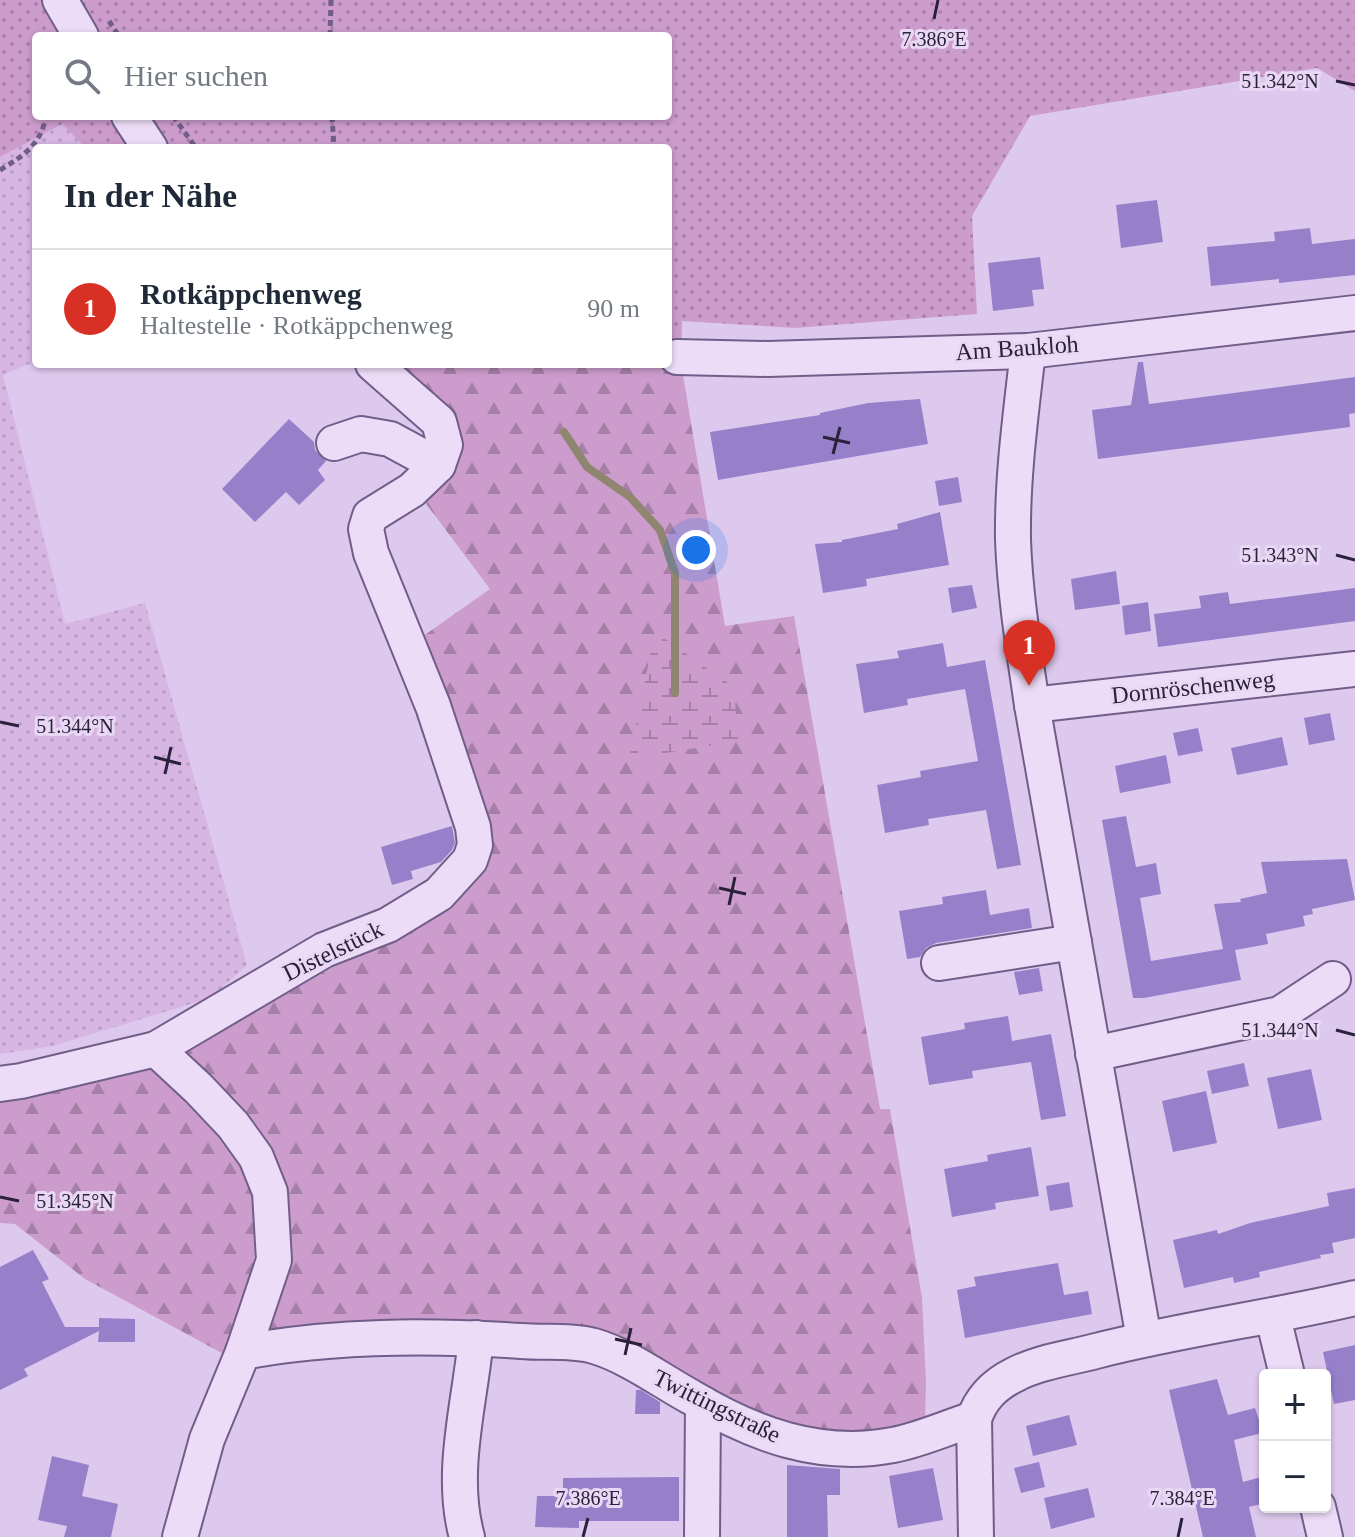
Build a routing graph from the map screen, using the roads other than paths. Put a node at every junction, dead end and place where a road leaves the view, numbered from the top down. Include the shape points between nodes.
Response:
1 (60, 0) edge
2 (79, 32) edge
3 (132, 120) edge
4 (147, 144) edge
5 (1355, 313) edge
6 (1028, 351) junction
7 (677, 357) dead end
8 (378, 368) edge
9 (334, 443) dead end
10 (438, 465) junction
11 (1355, 669) edge
12 (1032, 705) junction
13 (1074, 942) junction
14 (939, 963) dead end
15 (1333, 979) dead end
16 (156, 1049) junction
17 (1093, 1054) junction
18 (0, 1084) edge
19 (265, 1288) junction
20 (1355, 1298) edge
21 (1273, 1317) junction
22 (476, 1338) junction
23 (1144, 1339) junction
24 (299, 1342) junction
25 (243, 1352) junction
26 (1286, 1369) edge
27 (703, 1404) junction
28 (974, 1419) junction
29 (1319, 1513) edge
30 (702, 1536) edge
31 (180, 1537) edge
32 (467, 1537) edge
33 (976, 1537) edge
34 (1325, 1537) edge

1 - 2 street
3 - 4 street
5 - 6 street, Am Baukloh
6 - 7 street, Am Baukloh
6 - 12 street via 1013,540
8 - 10 street via 439,422 445,445
9 - 10 street via 361,434 390,439
10 - 16 street, Distelstück via 412,490 370,516 366,529 473,827 470,860 439,894 400,918 324,950
11 - 12 street, Dornröschenweg
12 - 13 street
13 - 14 street
13 - 17 street
15 - 17 street via 1280,1014
16 - 18 street
16 - 19 street via 233,1125 256,1157 270,1192 274,1260
17 - 23 street
19 - 24 street
19 - 25 street
20 - 21 street
21 - 23 street
21 - 26 street
22 - 24 street, Twittingstraße
22 - 27 street, Twittingstraße via 593,1346
22 - 32 street via 460,1474 460,1512
23 - 28 street via 1015,1374 980,1402
24 - 25 street, Twittingstraße
25 - 31 street via 207,1439
27 - 28 street, Twittingstraße via 770,1437 844,1449 894,1445
27 - 30 street
28 - 33 street
29 - 34 street

